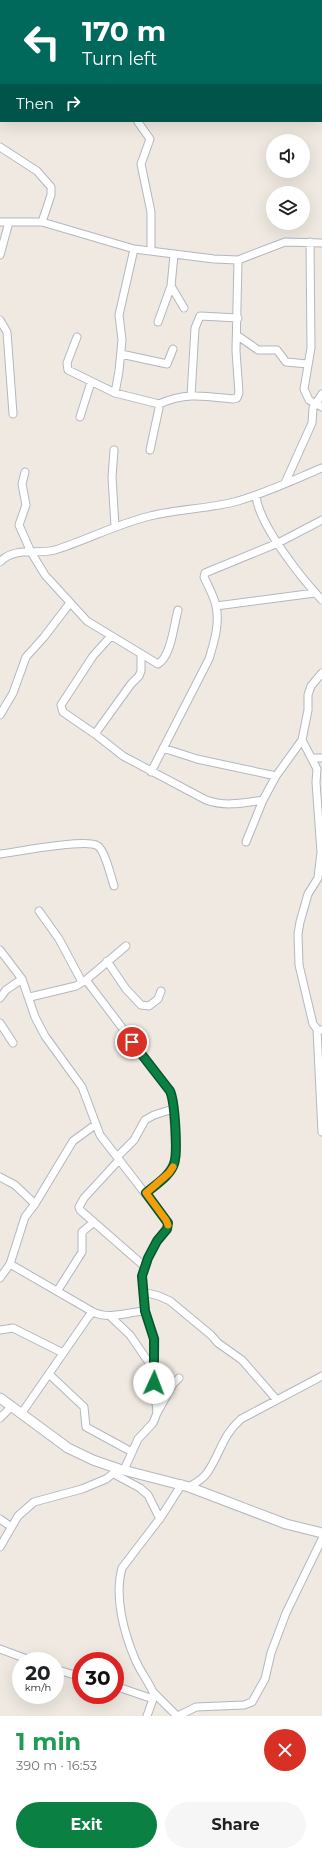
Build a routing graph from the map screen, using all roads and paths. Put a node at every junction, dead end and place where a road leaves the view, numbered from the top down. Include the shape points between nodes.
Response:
1 (138, 122) edge
2 (0, 147) edge
3 (0, 222) edge
4 (9, 222) junction
5 (42, 222) junction
6 (310, 242) junction
7 (322, 243) edge
8 (134, 249) junction
9 (151, 251) junction
10 (0, 255) edge
11 (174, 255) junction
12 (238, 260) junction
13 (171, 286) junction
14 (184, 308) dead end
15 (238, 318) junction
16 (0, 320) edge
17 (158, 322) dead end
18 (77, 336) dead end
19 (238, 336) junction
20 (173, 350) dead end
21 (121, 354) junction
22 (308, 364) junction
23 (91, 382) junction
24 (115, 393) junction
25 (322, 394) edge
26 (191, 396) junction
27 (158, 404) junction
28 (319, 406) edge
29 (13, 414) dead end
30 (80, 417) dead end
31 (114, 450) dead end
32 (150, 450) dead end
33 (322, 468) edge
34 (25, 472) dead end
35 (285, 483) junction
36 (256, 496) junction
37 (322, 520) edge
38 (115, 526) junction
39 (278, 543) junction
40 (31, 552) junction
41 (0, 562) edge
42 (315, 593) junction
43 (322, 600) edge
44 (70, 603) junction
45 (216, 606) junction
46 (178, 610) dead end
47 (111, 636) junction
48 (141, 654) junction
49 (322, 673) edge
50 (0, 715) edge
51 (95, 734) junction
52 (302, 740) junction
53 (163, 748) junction
54 (312, 758) junction
55 (322, 758) edge
56 (150, 772) junction
57 (276, 776) junction
58 (263, 800) junction
59 (320, 809) edge
60 (246, 842) dead end
61 (322, 852) edge
62 (0, 854) edge
63 (320, 878) edge
64 (114, 886) dead end
65 (39, 911) dead end
66 (126, 946) dead end
67 (0, 950) edge
68 (107, 961) junction
69 (22, 979) junction
70 (84, 981) junction
71 (161, 990) dead end
72 (30, 997) junction
73 (0, 998) edge
74 (0, 1023) edge
75 (319, 1030) edge
76 (13, 1043) dead end
77 (173, 1109) junction
78 (95, 1125) junction
79 (322, 1132) edge
80 (118, 1158) junction
81 (0, 1177) edge
82 (146, 1193) junction
83 (35, 1204) junction
84 (94, 1222) junction
85 (10, 1264) junction
86 (144, 1266) junction
87 (0, 1278) edge
88 (58, 1290) junction
89 (143, 1292) junction
90 (145, 1311) junction
91 (93, 1312) junction
92 (111, 1317) junction
93 (0, 1330) edge
94 (63, 1353) junction
95 (154, 1371) junction
96 (49, 1374) junction
97 (322, 1376) edge
98 (179, 1378) dead end
99 (0, 1398) edge
100 (276, 1399) junction
101 (11, 1407) junction
102 (157, 1413) junction
103 (21, 1414) junction
104 (0, 1418) edge
105 (132, 1452) junction
106 (119, 1471) junction
107 (186, 1486) junction
108 (160, 1518) junction
109 (0, 1519) edge
110 (10, 1526) junction
111 (322, 1533) edge
112 (322, 1539) edge
113 (0, 1547) edge
114 (0, 1649) edge
115 (12, 1654) edge
116 (124, 1688) edge
117 (153, 1695) junction
118 (147, 1716) edge
119 (178, 1716) edge

1 - 9 street via 150,139 141,164 151,212
2 - 5 street via 37,171 51,188
3 - 4 street
4 - 5 street
4 - 10 street
5 - 8 street
6 - 7 street
6 - 12 street via 285,242
6 - 22 street via 311,316
8 - 9 street
8 - 21 street via 119,315
9 - 11 street
11 - 12 street
11 - 13 street
12 - 15 street
13 - 14 street
13 - 17 street
15 - 19 street
15 - 26 street via 200,316 195,328
16 - 29 street via 7,332
18 - 23 street via 66,367
19 - 22 street via 258,350 277,350 286,362
19 - 26 street via 237,398 233,400
20 - 21 street via 167,364
21 - 24 street
22 - 28 street via 304,389 309,400
23 - 24 street
23 - 30 street
24 - 27 street
25 - 28 street
26 - 27 street via 174,397
27 - 32 street
28 - 35 street via 312,411 312,423
31 - 38 street via 112,477
33 - 35 street
34 - 40 street via 22,484 26,505 19,523
35 - 36 street
36 - 38 street via 199,509 151,516
36 - 39 street via 261,514
37 - 39 street
38 - 40 street via 52,550
39 - 42 street
39 - 45 street via 206,571 204,577
40 - 41 street via 10,554
40 - 44 street via 45,575
42 - 43 street
42 - 45 street
44 - 47 street via 87,621
44 - 50 street via 26,657 13,693
45 - 53 street via 217,625 209,659
46 - 48 street via 168,650 160,664 155,664
47 - 48 street
47 - 51 street via 93,656 61,705 63,712
48 - 51 street via 139,676
49 - 52 street via 311,686
51 - 56 street via 123,756
52 - 54 street
52 - 57 street
53 - 56 street
53 - 57 street via 197,759
54 - 55 street
54 - 59 street via 317,769
56 - 58 street via 218,804
57 - 58 street
58 - 60 street
59 - 61 street
61 - 63 street
62 - 64 street via 71,844 92,844 98,846 102,853
63 - 75 street via 308,894 303,908 298,949 306,997 313,1024
65 - 70 street
66 - 68 street
67 - 69 street
68 - 70 street
68 - 71 street via 126,989 145,1007 158,999
69 - 72 street
69 - 73 street via 6,990
70 - 72 street via 68,989
70 - 77 street via 170,1091
72 - 78 street via 35,1017 45,1036 84,1091
74 - 76 street
75 - 79 street
77 - 80 street via 145,1120 134,1140
77 - 82 street via 176,1156 174,1165 169,1173
78 - 80 street via 102,1139
78 - 83 street via 73,1141
80 - 82 street
80 - 84 street via 80,1204 80,1210
81 - 83 street via 15,1185
82 - 86 street via 168,1226
83 - 85 street via 21,1224
84 - 86 street
84 - 88 street via 82,1232 82,1252
85 - 87 street
85 - 88 street
86 - 89 street
88 - 91 street
89 - 90 street
89 - 100 street via 170,1301 212,1335 218,1343 242,1360
90 - 92 street via 127,1312
90 - 95 street via 154,1339
91 - 92 street
91 - 94 street
92 - 95 street via 130,1335
93 - 94 street via 13,1328
94 - 96 street
95 - 102 street
96 - 103 street
96 - 105 street via 84,1407 86,1427
97 - 100 street
98 - 102 street
99 - 101 street
100 - 107 street via 241,1419 230,1429 207,1474
101 - 103 street
101 - 104 street
102 - 105 street
103 - 106 street via 75,1451
105 - 106 street
106 - 107 street
106 - 108 street via 148,1495
106 - 110 street via 82,1490 34,1502 25,1508
107 - 108 street
107 - 111 street via 286,1524
108 - 117 street via 122,1568 120,1581 120,1606 126,1631 135,1658
109 - 110 street
110 - 113 street
112 - 119 street via 286,1613 271,1653 265,1679 252,1702 244,1705 196,1707
114 - 115 street
116 - 117 street
117 - 118 street
117 - 119 street

